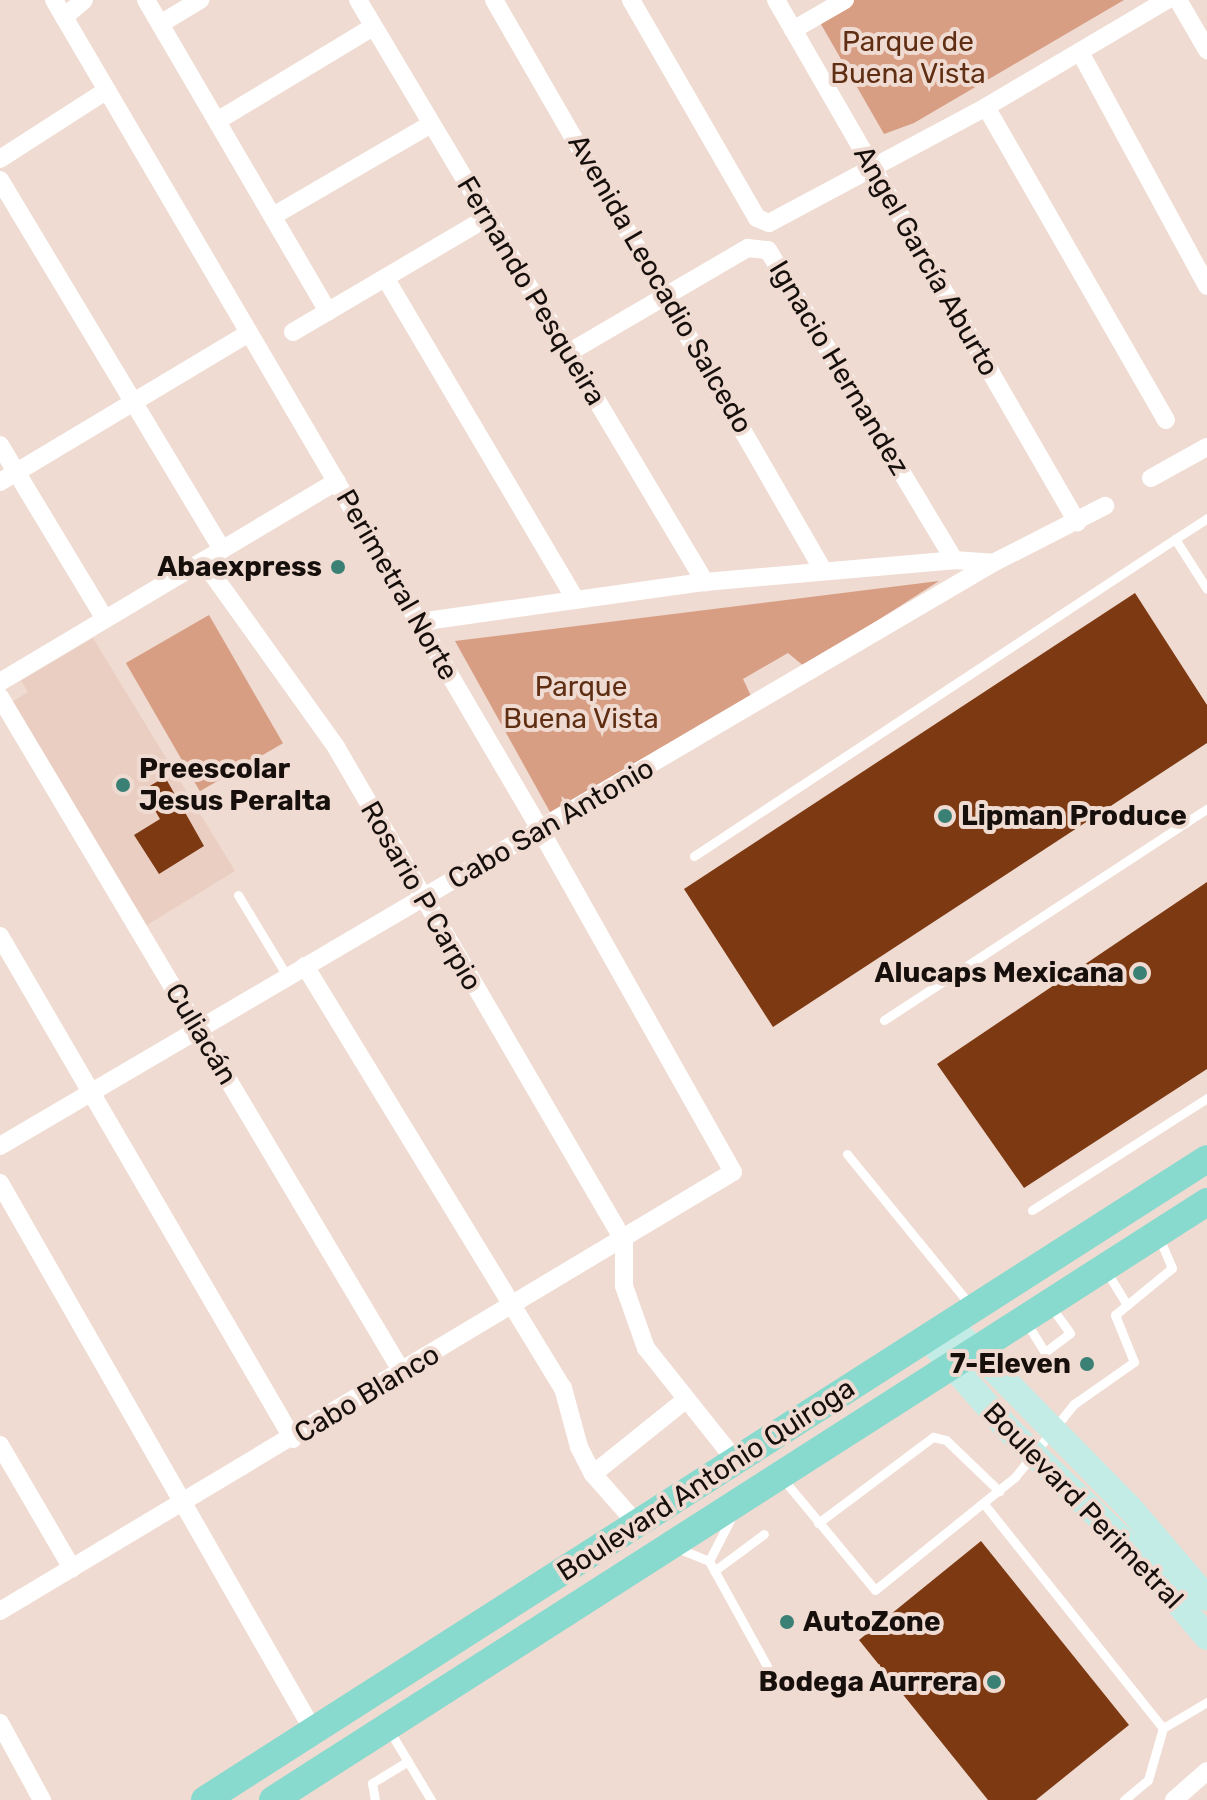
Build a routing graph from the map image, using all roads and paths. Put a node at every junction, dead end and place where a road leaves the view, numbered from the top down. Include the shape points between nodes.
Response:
1 (54, 0) edge
2 (84, 0) edge
3 (146, 0) edge
4 (200, 0) edge
5 (358, 0) edge
6 (494, 0) edge
7 (631, 0) edge
8 (776, 0) edge
9 (845, 0) edge
10 (1167, 0) edge
11 (1178, 0) edge
12 (64, 17) junction
13 (160, 24) junction
14 (373, 27) junction
15 (793, 30) junction
16 (1207, 50) edge
17 (1080, 52) junction
18 (107, 90) junction
19 (986, 107) junction
20 (217, 121) junction
21 (431, 124) junction
22 (0, 159) edge
23 (873, 169) junction
24 (0, 180) edge
25 (273, 216) junction
26 (488, 217) junction
27 (386, 279) junction
28 (1207, 286) edge
29 (667, 293) junction
30 (328, 312) junction
31 (293, 332) dead end
32 (249, 333) junction
33 (568, 353) junction
34 (132, 402) junction
35 (1166, 420) dead end
36 (0, 445) edge
37 (1207, 447) edge
38 (8, 478) edge
39 (1151, 478) dead end
40 (337, 481) junction
41 (1105, 506) dead end
42 (1207, 518) edge
43 (1077, 522) junction
44 (1175, 539) junction
45 (222, 549) junction
46 (954, 560) junction
47 (203, 561) junction
48 (993, 563) junction
49 (823, 570) junction
50 (705, 582) junction
51 (1207, 589) edge
52 (575, 598) junction
53 (105, 619) junction
54 (419, 622) junction
55 (0, 682) edge
56 (0, 697) edge
57 (1207, 809) edge
58 (540, 829) junction
59 (694, 856) dead end
60 (238, 895) dead end
61 (421, 900) junction
62 (0, 936) edge
63 (305, 966) junction
64 (287, 976) junction
65 (884, 1020) dead end
66 (197, 1027) junction
67 (89, 1090) junction
68 (1207, 1098) edge
69 (0, 1146) edge
70 (847, 1154) dead end
71 (1207, 1159) edge
72 (732, 1173) joint
73 (0, 1183) edge
74 (1207, 1202) edge
75 (1032, 1210) dead end
76 (1158, 1234) junction
77 (624, 1241) junction
78 (1103, 1266) junction
79 (1048, 1303) junction
80 (1127, 1305) junction
81 (510, 1306) junction
82 (974, 1310) junction
83 (1024, 1319) junction
84 (939, 1332) junction
85 (973, 1351) junction
86 (949, 1368) junction
87 (402, 1372) junction
88 (684, 1401) junction
89 (1054, 1426) junction
90 (293, 1439) junction
91 (0, 1445) edge
92 (1034, 1453) junction
93 (735, 1460) junction
94 (593, 1474) junction
95 (781, 1477) junction
96 (999, 1491) junction
97 (184, 1501) junction
98 (984, 1504) junction
99 (737, 1505) junction
100 (818, 1523) junction
101 (637, 1524) junction
102 (764, 1534) dead end
103 (674, 1546) junction
104 (709, 1561) junction
105 (72, 1568) junction
106 (714, 1571) junction
107 (1207, 1598) edge
108 (0, 1611) edge
109 (1207, 1637) edge
110 (767, 1666) dead end
111 (1207, 1702) edge
112 (0, 1723) edge
113 (387, 1727) junction
114 (1163, 1728) junction
115 (314, 1732) junction
116 (408, 1761) junction
117 (1207, 1771) edge
118 (1196, 1793) edge
119 (42, 1800) edge
120 (205, 1800) edge
121 (273, 1800) edge
122 (375, 1800) edge
123 (431, 1800) edge
124 (1124, 1800) edge
125 (1174, 1800) edge

1 - 12 street, Perimetral Norte
2 - 12 street
3 - 13 street
4 - 13 street
5 - 14 street, Fernando Pesqueira
6 - 29 street, Avenida Leocadio Salcedo
7 - 23 street via 757,218 781,221
8 - 15 street, Angel García Aburto
9 - 15 street
10 - 17 street
11 - 16 street
12 - 18 street, Perimetral Norte
13 - 20 street
14 - 20 street
14 - 21 street, Fernando Pesqueira
15 - 23 street, Angel García Aburto
17 - 19 street
17 - 28 street
18 - 22 street
18 - 32 street, Perimetral Norte
19 - 23 street
19 - 35 street
20 - 25 street
21 - 25 street
21 - 26 street, Fernando Pesqueira
23 - 43 street, Angel García Aburto
24 - 34 street
25 - 30 street
26 - 27 street
26 - 33 street, Fernando Pesqueira
27 - 30 street
27 - 52 street
29 - 33 street, Ignacio Hernandez
29 - 46 street, Ignacio Hernandez via 748,248 768,250
29 - 49 street, Avenida Leocadio Salcedo
30 - 31 street
32 - 34 street
32 - 40 street, Perimetral Norte
33 - 50 street, Fernando Pesqueira
34 - 38 street
34 - 45 street
36 - 38 street
37 - 39 street
38 - 53 street
40 - 45 street
40 - 54 street, Perimetral Norte
41 - 43 street, Cabo San Antonio
42 - 44 lane
43 - 48 street, Cabo San Antonio
44 - 51 lane
44 - 59 lane
45 - 47 street
46 - 48 street
46 - 49 street
47 - 53 street
47 - 61 street, Rosario P Carpio via 323,726
48 - 58 street, Cabo San Antonio
49 - 50 street
50 - 52 street
52 - 54 street
53 - 55 street
54 - 58 street, Perimetral Norte
56 - 66 street, Culiacán
57 - 65 lane
58 - 61 street, Cabo San Antonio
58 - 72 street, Perimetral Norte
60 - 64 lane
61 - 63 street, Cabo San Antonio
61 - 77 street, Rosario P Carpio
62 - 67 street
63 - 64 street, Cabo San Antonio
63 - 81 street
64 - 66 street, Cabo San Antonio
66 - 67 street, Cabo San Antonio
66 - 87 street, Culiacán
67 - 69 street, Cabo San Antonio
67 - 90 street
68 - 75 lane
70 - 82 lane
71 - 82 main road, Boulevard Antonio Quiroga
72 - 77 street, Cabo Blanco
73 - 97 street
74 - 76 main road, Boulevard Antonio Quiroga
76 - 78 main road, Boulevard Antonio Quiroga
76 - 80 lane via 1172,1268
77 - 81 street, Cabo Blanco
77 - 88 street via 624,1286 638,1331
78 - 79 main road, Boulevard Antonio Quiroga
78 - 80 lane
79 - 83 main road, Boulevard Antonio Quiroga
79 - 83 lane via 1070,1333 1045,1352
80 - 89 lane via 1115,1315 1134,1362 1074,1404
81 - 87 street, Cabo Blanco
81 - 94 street via 563,1388 579,1447
82 - 84 main road, Boulevard Antonio Quiroga
83 - 85 main road, Boulevard Antonio Quiroga
84 - 85 street, Boulevard Perimetral
84 - 86 street, Boulevard Perimetral
84 - 93 main road, Boulevard Antonio Quiroga
85 - 86 main road, Boulevard Antonio Quiroga
85 - 89 street, Boulevard Perimetral
86 - 92 street, Boulevard Perimetral
86 - 95 main road, Boulevard Antonio Quiroga
87 - 90 street, Cabo Blanco
88 - 93 street
88 - 94 street
89 - 92 lane
89 - 107 street, Boulevard Perimetral
90 - 97 street, Cabo Blanco
91 - 105 street
92 - 96 lane
92 - 109 street, Boulevard Perimetral via 1133,1550
93 - 101 main road, Boulevard Antonio Quiroga
94 - 101 street
95 - 99 main road, Boulevard Antonio Quiroga
95 - 100 lane
96 - 98 lane
96 - 100 lane via 946,1440 933,1437
97 - 105 street, Cabo Blanco
97 - 115 street
98 - 100 lane via 875,1590
98 - 114 lane
99 - 103 main road, Boulevard Antonio Quiroga
99 - 104 lane
101 - 115 main road, Boulevard Antonio Quiroga
102 - 106 lane
103 - 104 lane
103 - 113 main road, Boulevard Antonio Quiroga
104 - 106 lane
105 - 108 street, Cabo Blanco
106 - 110 lane
111 - 114 lane
112 - 119 street
113 - 116 lane
113 - 121 main road, Boulevard Antonio Quiroga
114 - 124 lane via 1148,1780
115 - 120 main road, Boulevard Antonio Quiroga
116 - 122 lane via 372,1783
116 - 123 lane
117 - 118 street
118 - 125 street

